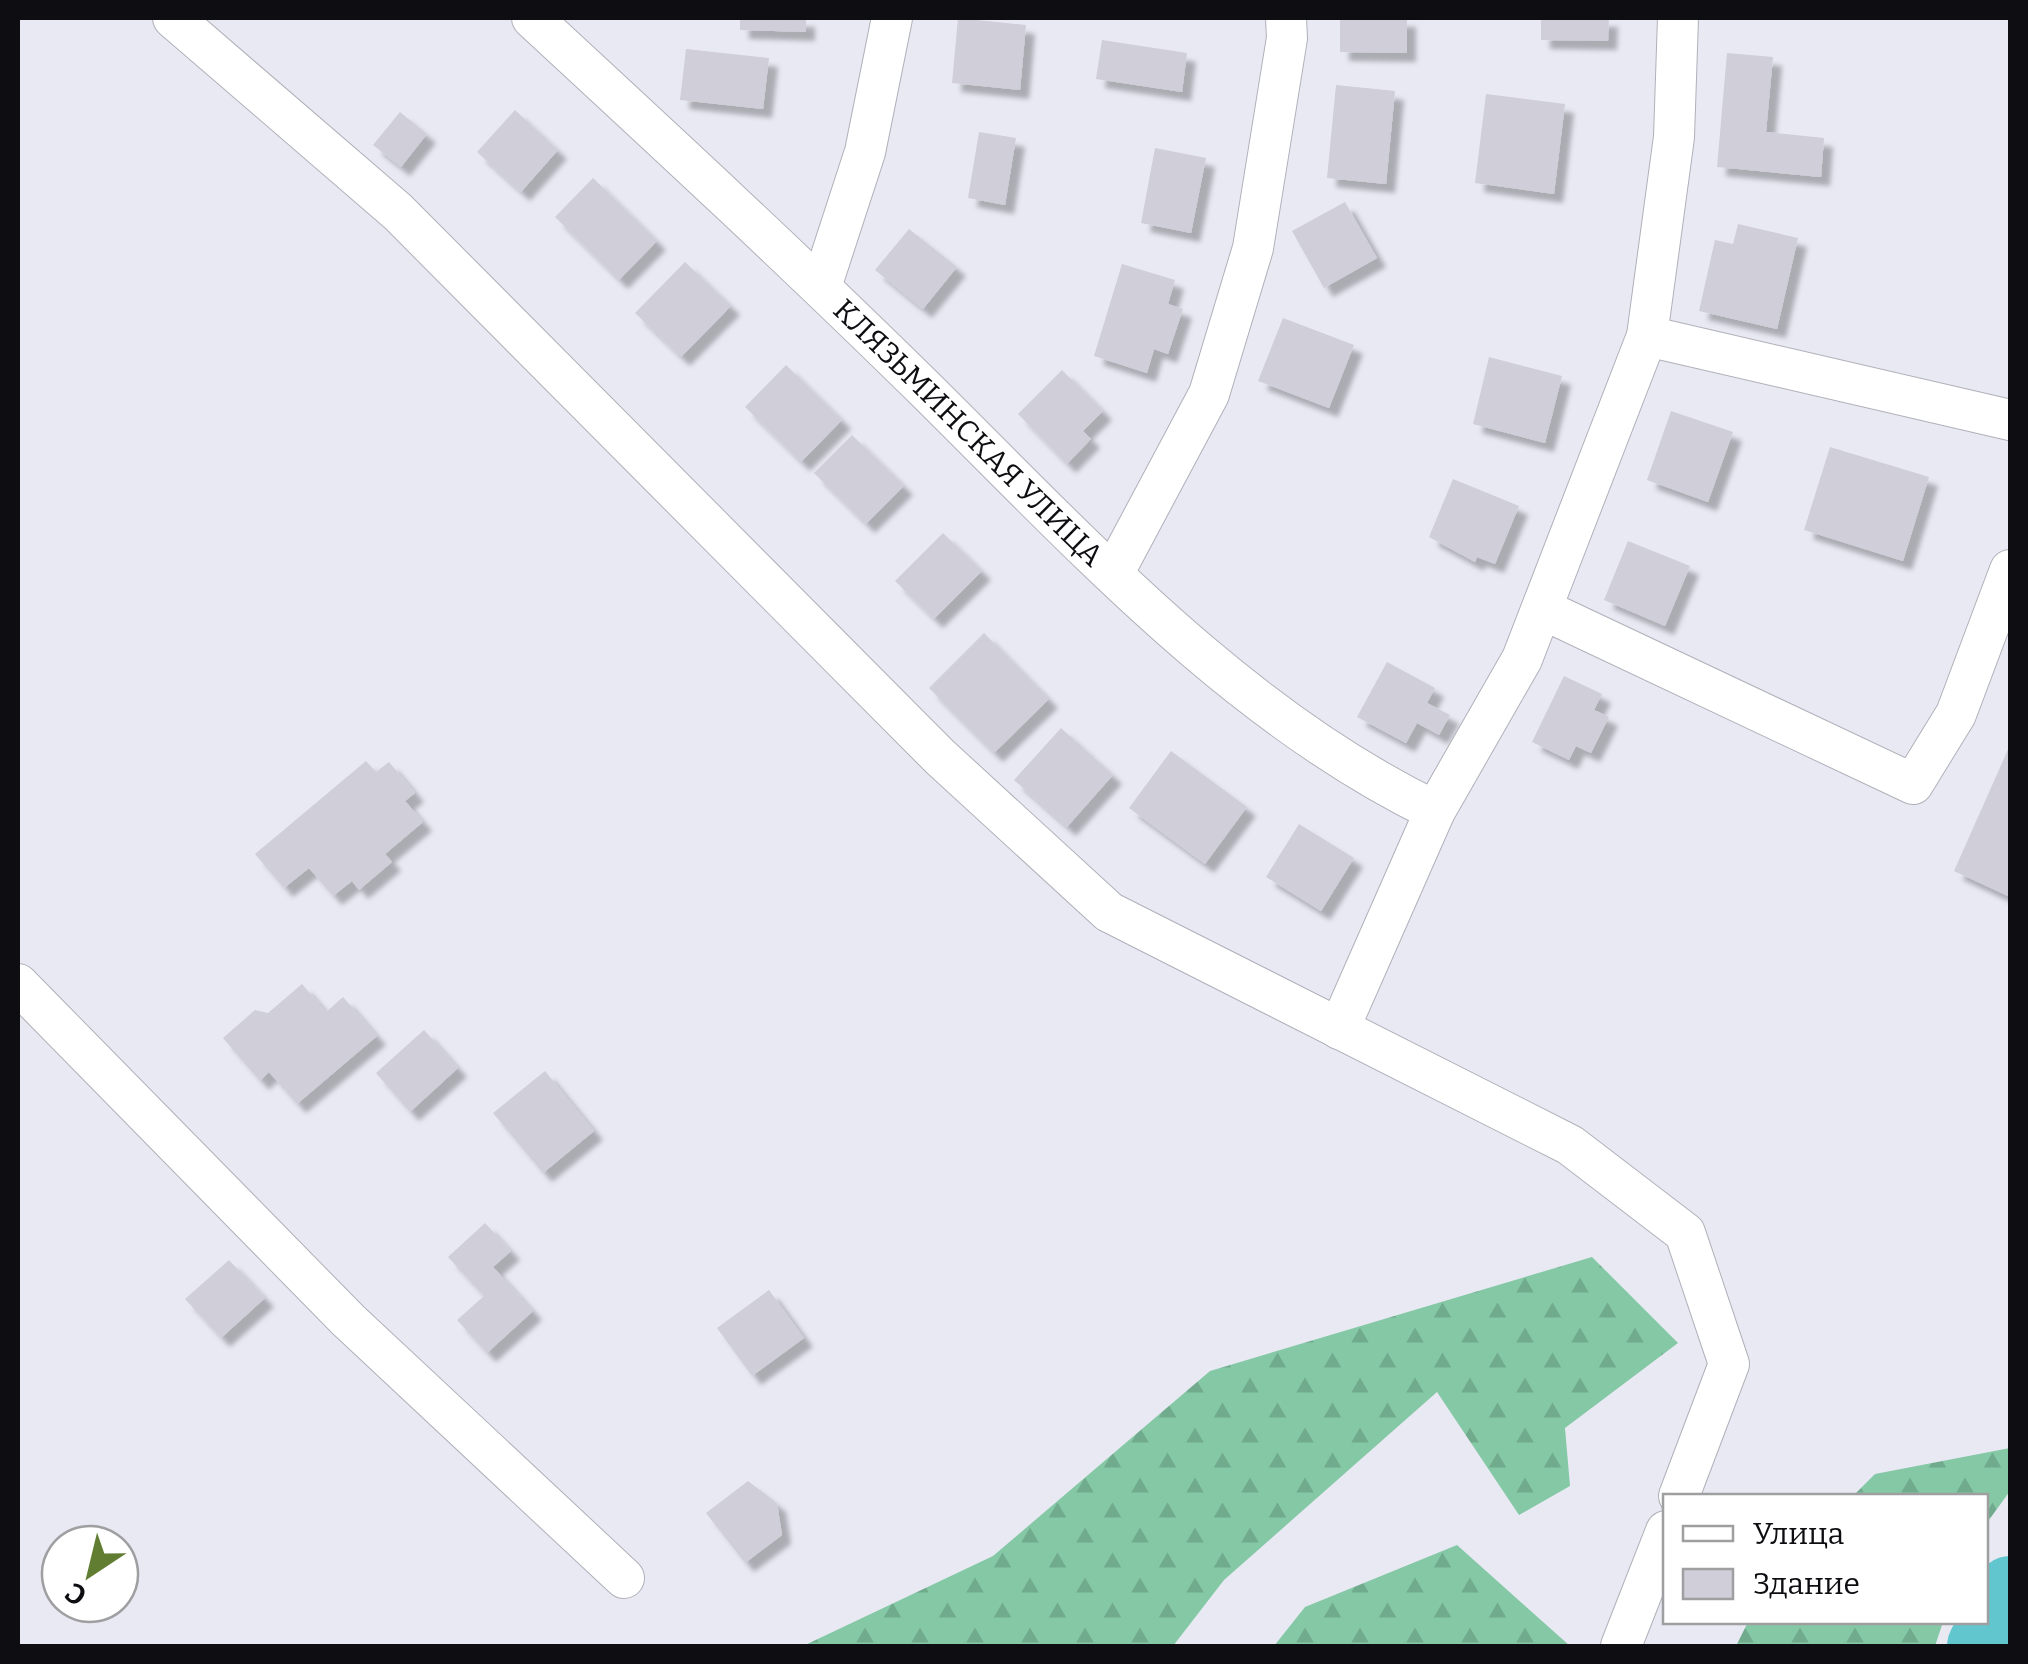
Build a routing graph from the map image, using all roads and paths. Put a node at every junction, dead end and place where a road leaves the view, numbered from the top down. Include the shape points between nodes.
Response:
1 (173, 18) edge
2 (532, 18) edge
3 (892, 18) edge
4 (1286, 18) edge
5 (1678, 18) edge
6 (821, 287) junction
7 (1646, 336) junction
8 (2010, 420) edge
9 (2010, 570) edge
10 (1113, 574) junction
11 (1542, 609) junction
12 (1436, 811) junction
13 (18, 984) edge
14 (1340, 1029) junction
15 (1680, 1494) edge
16 (1663, 1539) edge
17 (624, 1578) dead end
18 (1621, 1646) edge

1 - 14 street via 398,212 940,757 1109,912
2 - 6 street, КЛЯЗЬМИНСКАЯ УЛИЦА
3 - 6 street via 864,152
4 - 10 street via 1252,248 1209,394
5 - 7 street via 1674,137
6 - 10 street, КЛЯЗЬМИНСКАЯ УЛИЦА
7 - 8 street
7 - 11 street
9 - 11 street via 1956,714 1913,784
10 - 12 street, КЛЯЗЬМИНСКАЯ УЛИЦА via 1298,733 1368,779
11 - 12 street via 1522,659
12 - 14 street
13 - 17 street via 348,1320
14 - 15 street via 1570,1145 1685,1233 1730,1364
16 - 18 street

